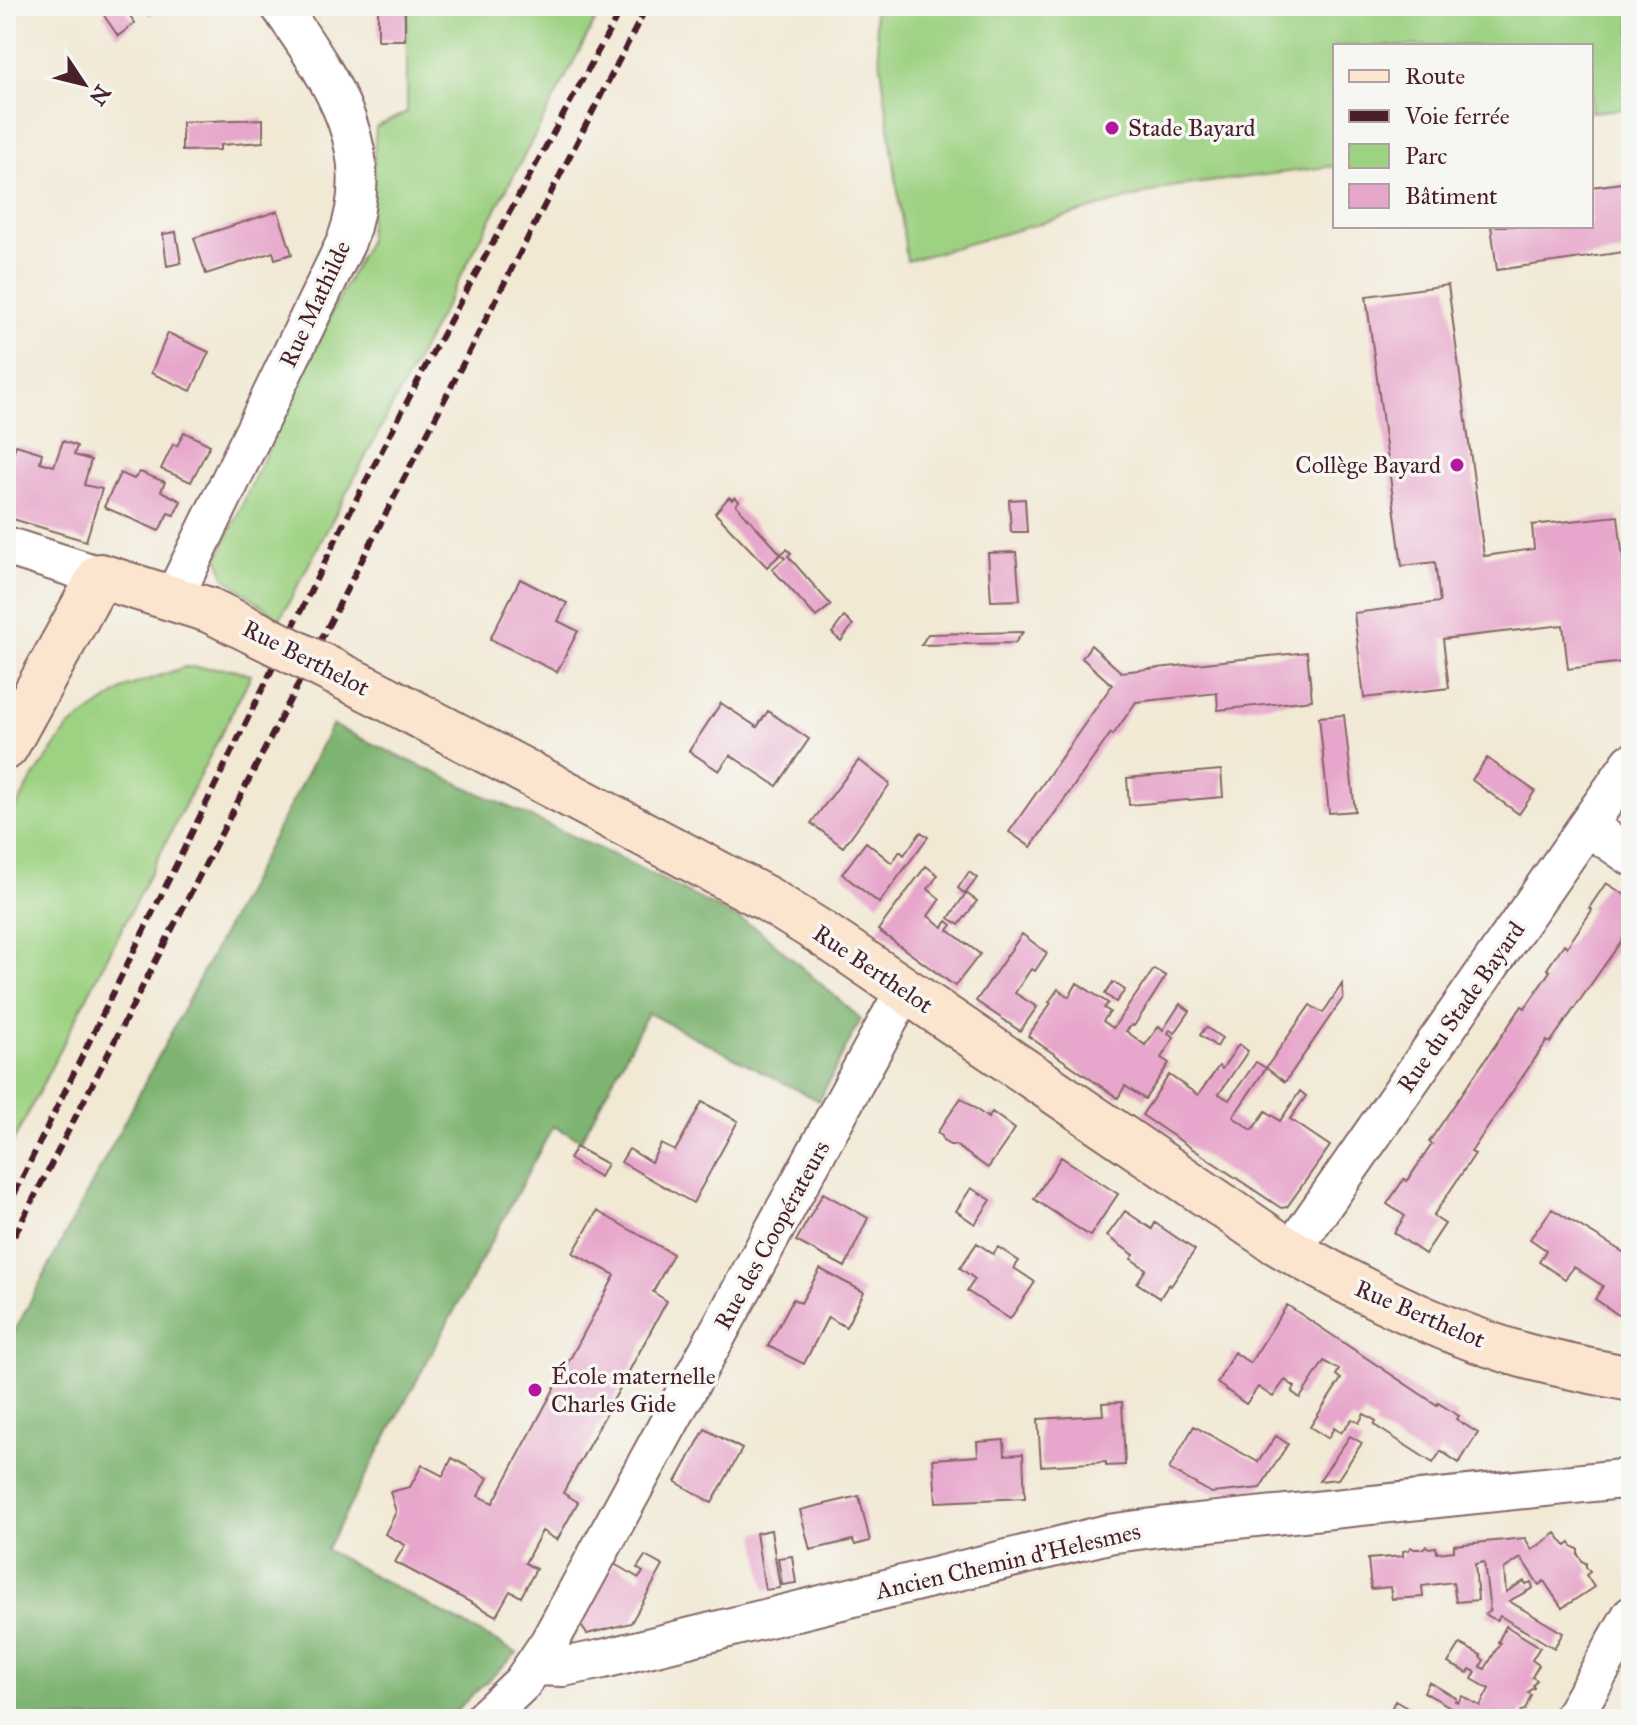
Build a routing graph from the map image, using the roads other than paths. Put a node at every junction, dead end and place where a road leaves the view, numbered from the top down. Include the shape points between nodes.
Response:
1 (280, 6) edge
2 (6, 546) edge
3 (100, 576) junction
4 (173, 599) junction
5 (6, 747) edge
6 (1631, 763) edge
7 (1587, 826) junction
8 (1631, 856) edge
9 (906, 991) junction
10 (1291, 1251) junction
11 (1631, 1379) edge
12 (1631, 1478) edge
13 (1631, 1616) edge
14 (535, 1666) junction
15 (484, 1719) edge
16 (1572, 1719) edge

1 - 4 street, Rue Mathilde via 331,82 346,117 356,159 357,201 346,242
2 - 3 street
3 - 4 street, Rue Berthelot
3 - 5 street
4 - 9 street, Rue Berthelot, bridge via 209,610 384,697 767,899
6 - 7 street, Rue du Stade Bayard
7 - 8 street
7 - 10 street, Rue du Stade Bayard
9 - 10 street, Rue Berthelot
9 - 14 street, Rue des Coopérateurs
10 - 11 street, Rue Berthelot via 1375,1296 1491,1344
12 - 14 street, Ancien Chemin d'Helesmes via 1120,1532 594,1661
13 - 16 street
14 - 15 street, Rue des Coopérateurs

